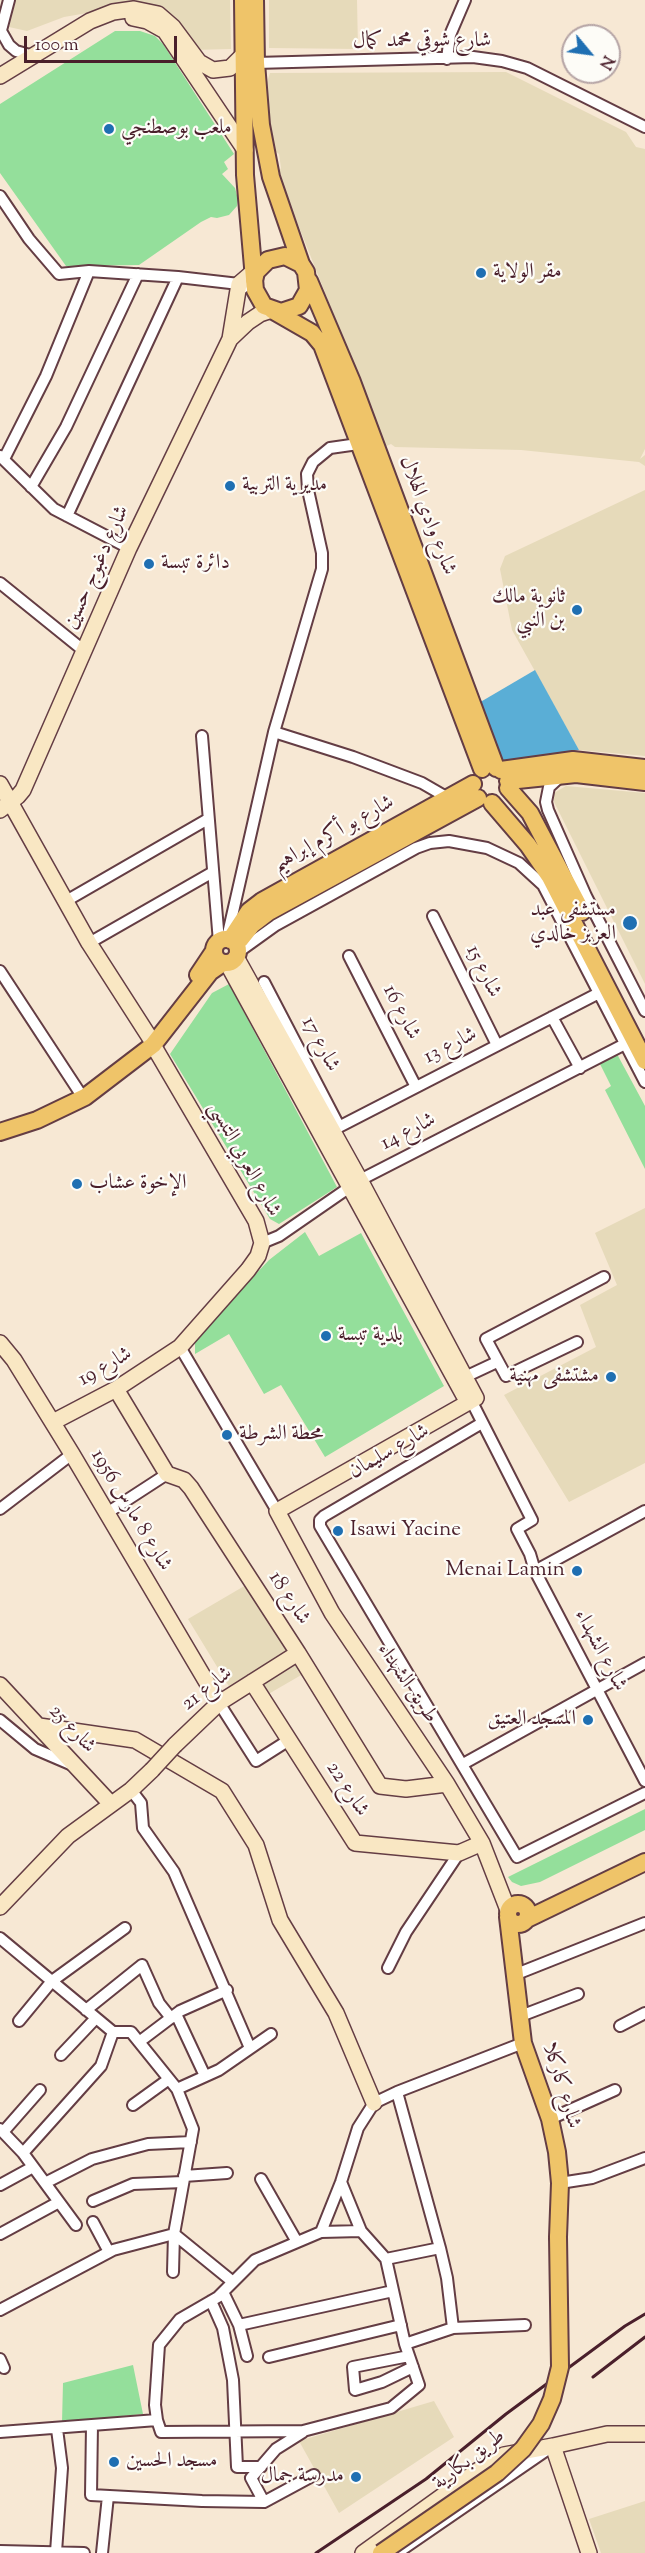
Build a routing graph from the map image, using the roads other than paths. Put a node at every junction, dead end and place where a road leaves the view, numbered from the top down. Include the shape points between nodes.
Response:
1 (9, 0) edge
2 (243, 0) edge
3 (255, 0) edge
4 (465, 0) edge
5 (0, 33) edge
6 (33, 56) junction
7 (250, 59) junction
8 (447, 59) junction
9 (0, 76) edge
10 (645, 127) edge
11 (245, 150) junction
12 (0, 196) edge
13 (301, 264) junction
14 (89, 271) junction
15 (138, 274) junction
16 (252, 275) junction
17 (178, 277) junction
18 (309, 281) junction
19 (272, 310) junction
20 (230, 339) junction
21 (367, 442) junction
22 (2, 458) edge
23 (31, 487) junction
24 (67, 516) junction
25 (129, 548) junction
26 (0, 583) edge
27 (83, 650) junction
28 (274, 732) junction
29 (202, 736) dead end
30 (645, 768) edge
31 (564, 774) junction
32 (499, 775) junction
33 (645, 782) edge
34 (0, 784) edge
35 (481, 795) junction
36 (448, 798) junction
37 (5, 806) edge
38 (208, 819) junction
39 (213, 872) junction
40 (543, 885) junction
41 (562, 898) junction
42 (66, 901) junction
43 (433, 916) dead end
44 (564, 924) junction
45 (89, 943) junction
46 (228, 950) junction
47 (349, 956) dead end
48 (0, 971) edge
49 (264, 982) dead end
50 (599, 993) junction
51 (645, 1011) edge
52 (552, 1017) junction
53 (645, 1035) edge
54 (151, 1042) junction
55 (626, 1044) junction
56 (497, 1045) junction
57 (645, 1060) edge
58 (580, 1068) junction
59 (645, 1082) edge
60 (416, 1087) junction
61 (80, 1092) junction
62 (0, 1126) edge
63 (330, 1131) junction
64 (0, 1132) edge
65 (355, 1183) junction
66 (262, 1243) junction
67 (604, 1277) dead end
68 (577, 1342) dead end
69 (0, 1343) edge
70 (180, 1347) junction
71 (497, 1362) junction
72 (465, 1377) junction
73 (116, 1389) junction
74 (473, 1403) junction
75 (52, 1422) junction
76 (482, 1423) junction
77 (72, 1454) junction
78 (167, 1474) junction
79 (0, 1509) edge
80 (277, 1511) junction
81 (645, 1511) edge
82 (107, 1513) junction
83 (535, 1571) junction
84 (298, 1653) junction
85 (645, 1663) edge
86 (252, 1682) junction
87 (0, 1685) edge
88 (597, 1689) junction
89 (219, 1703) junction
90 (0, 1720) edge
91 (39, 1726) junction
92 (290, 1740) junction
93 (463, 1764) junction
94 (75, 1766) junction
95 (645, 1781) edge
96 (447, 1784) junction
97 (131, 1790) junction
98 (645, 1792) edge
99 (111, 1804) junction
100 (482, 1843) junction
101 (459, 1852) junction
102 (645, 1854) edge
103 (645, 1862) edge
104 (0, 1907) edge
105 (519, 1913) junction
106 (645, 1923) edge
107 (125, 1928) dead end
108 (0, 1938) edge
109 (388, 1968) dead end
110 (514, 1975) junction
111 (52, 1981) junction
112 (226, 1990) junction
113 (578, 1994) dead end
114 (86, 2010) junction
115 (645, 2013) edge
116 (174, 2016) junction
117 (518, 2017) junction
118 (96, 2018) junction
119 (19, 2021) dead end
120 (621, 2025) dead end
121 (113, 2032) junction
122 (271, 2034) dead end
123 (139, 2042) junction
124 (523, 2043) junction
125 (250, 2048) junction
126 (61, 2055) dead end
127 (205, 2076) junction
128 (169, 2079) junction
129 (177, 2089) junction
130 (40, 2090) dead end
131 (615, 2090) dead end
132 (397, 2092) junction
133 (374, 2103) junction
134 (133, 2105) dead end
135 (550, 2119) junction
136 (2, 2130) edge
137 (191, 2142) junction
138 (23, 2153) junction
139 (645, 2158) edge
140 (33, 2167) junction
141 (227, 2173) dead end
142 (184, 2179) junction
143 (261, 2179) dead end
144 (341, 2182) junction
145 (45, 2183) junction
146 (560, 2183) junction
147 (0, 2185) edge
148 (93, 2201) dead end
149 (59, 2202) junction
150 (93, 2222) dead end
151 (76, 2225) dead end
152 (361, 2231) junction
153 (321, 2232) junction
154 (0, 2234) edge
155 (174, 2234) junction
156 (558, 2236) joint
157 (297, 2242) junction
158 (440, 2248) junction
159 (109, 2252) junction
160 (386, 2259) junction
161 (173, 2272) dead end
162 (233, 2282) junction
163 (223, 2292) junction
164 (393, 2292) junction
165 (211, 2301) junction
166 (0, 2310) edge
167 (239, 2325) junction
168 (401, 2325) junction
169 (525, 2325) dead end
170 (453, 2328) junction
171 (405, 2344) junction
172 (248, 2355) dead end
173 (269, 2357) dead end
174 (411, 2361) junction
175 (157, 2420) junction
176 (92, 2426) junction
177 (57, 2429) junction
178 (235, 2431) junction
179 (0, 2432) edge
180 (303, 2432) junction
181 (645, 2434) edge
182 (553, 2446) junction
183 (261, 2467) junction
184 (314, 2475) dead end
185 (108, 2496) junction
186 (264, 2502) junction
187 (0, 2551) edge
188 (40, 2552) edge
189 (56, 2552) edge
190 (84, 2553) edge
191 (102, 2553) edge
192 (363, 2553) edge
193 (381, 2553) edge
194 (397, 2553) edge
195 (589, 2553) edge

1 - 5 street
2 - 7 main road
3 - 7 main road
4 - 8 street via 450,35
5 - 6 street via 16,51
6 - 7 street via 90,21 134,9 158,14 199,62 213,70
6 - 9 street
6 - 11 street via 113,20 147,21 165,31
7 - 8 street, شارع شوقي محمد كمال
7 - 11 main road
7 - 13 main road via 271,177
8 - 10 street, شارع شوقي محمد كمال via 473,57 527,68
11 - 16 main road
12 - 14 street via 59,274
13 - 16 main road via 285,256 268,260
13 - 18 main road
14 - 15 street
14 - 22 street via 46,376
15 - 17 street
15 - 23 street via 66,427
16 - 17 street
16 - 19 main road via 258,298
16 - 20 street
17 - 24 street
18 - 19 main road via 299,306
18 - 21 main road, شارع وادي الهلال via 329,326
19 - 20 street via 248,322
19 - 21 main road, شارع وادي الهلال via 318,338
20 - 25 street, شارع دغبوج حسين
21 - 28 street via 330,448 313,462 307,474 322,569
21 - 32 main road, شارع وادي الهلال
22 - 23 street
23 - 24 street
24 - 25 street
25 - 27 street, شارع دغبوج حسين
26 - 27 street
27 - 37 street, شارع دغبوج حسين via 22,790
28 - 36 street via 422,783
28 - 46 street
29 - 38 street
30 - 32 main road via 573,760
31 - 32 main road
31 - 33 main road
31 - 51 street via 549,787 548,810 586,896
32 - 35 main road via 474,778
32 - 35 main road via 502,799
32 - 53 main road, شارع وادي الهلال via 541,831
34 - 37 street, شارع العربي التبسي
35 - 36 main road, شارع بو أكرم إبراهيم
35 - 41 main road via 528,845
35 - 46 main road, شارع بو أكرم إبراهيم via 270,912
36 - 46 main road, شارع بو أكرم إبراهيم via 262,901 249,911
37 - 42 street, شارع العربي التبسي
38 - 39 street
38 - 42 street
39 - 45 street
39 - 46 street
40 - 41 street
40 - 44 street
40 - 46 street via 519,863 487,848 449,841 430,843
41 - 44 street
41 - 57 main road
42 - 45 street, شارع العربي التبسي
43 - 56 street, شارع 15
44 - 50 street
45 - 54 street, شارع العربي التبسي
46 - 54 main road
46 - 63 street
47 - 60 street, شارع 16
48 - 61 street
49 - 63 street, شارع 17
50 - 52 street, شارع 13
50 - 55 street
52 - 56 street, شارع 13
52 - 58 street
54 - 61 main road
54 - 64 main road via 85,1097
54 - 66 street, شارع العربي التبسي via 256,1221
55 - 58 street, شارع 14
55 - 59 street
56 - 60 street, شارع 13
58 - 65 street, شارع 14
60 - 63 street, شارع 13
61 - 62 main road
63 - 65 street
65 - 66 street, شارع 14 via 279,1236
65 - 72 street
65 - 74 street
66 - 70 street, شارع العربي التبسي via 248,1270
67 - 71 street via 486,1339
68 - 71 street via 506,1376
69 - 75 street, شارع 8 مارس 1956
70 - 73 street, شارع 19
70 - 80 street, طريق الشهداء
71 - 72 street
72 - 74 street
73 - 75 street, شارع 19
73 - 78 street, شارع 18
74 - 76 street
74 - 80 street
75 - 77 street, شارع 8 مارس 1956
76 - 83 street, شارع الشهداء via 532,1520 517,1529
76 - 93 street, شارع سليمان via 320,1520 366,1607
77 - 79 street
77 - 82 street, شارع 8 مارس 1956
78 - 82 street
78 - 84 street, شارع 18 via 184,1480 191,1488
80 - 96 street, طريق الشهداء via 332,1613
81 - 83 street
82 - 89 street, شارع 8 مارس 1956
83 - 88 street, شارع الشهداء
84 - 86 street, شارع 21
84 - 96 street, شارع 18 via 380,1786 406,1789
85 - 88 street
86 - 89 street, شارع 21
86 - 92 street, شارع 22
87 - 91 street, شارع 25
88 - 93 street
88 - 95 street, شارع الشهداء
89 - 92 street via 256,1761
89 - 97 street, شارع 21, bridge
90 - 94 street via 35,1749
91 - 94 street, شارع 25
91 - 133 street via 135,1740 222,1791 256,1845 280,1920 336,2013
92 - 101 street, شارع 22 via 355,1843
93 - 98 street via 517,1857
94 - 99 street, شارع 25
96 - 100 street, طريق الشهداء
97 - 99 street, شارع 21
97 - 112 street via 141,1803 143,1828 174,1872
99 - 104 street, شارع 21 via 68,1836
100 - 101 street, شارع 22
100 - 105 street, طريق الشهداء via 499,1882
101 - 109 street via 406,1932
102 - 105 main road
103 - 105 main road
105 - 110 main road, شارع كاركلا via 510,1949
106 - 110 street
107 - 111 street
108 - 111 street
110 - 117 main road, شارع كاركلا
111 - 114 street
111 - 119 street
112 - 116 street
112 - 125 street
113 - 117 street
114 - 116 street via 142,1965 159,2003
114 - 118 street
115 - 120 street
116 - 123 street
116 - 127 street
117 - 124 main road, شارع كاركلا
118 - 121 street
118 - 126 street
121 - 123 street via 130,2032
121 - 138 street via 101,2066
122 - 125 street
123 - 128 street
124 - 132 street
124 - 135 main road, شارع كاركلا
125 - 127 street
127 - 129 street
128 - 129 street
128 - 134 street
129 - 137 street via 193,2128
130 - 136 street
131 - 135 street
132 - 133 street
132 - 158 street
133 - 144 street via 358,2128
135 - 146 main road, شارع كاركلا
136 - 138 street
137 - 142 street
137 - 145 street via 148,2144 92,2159
138 - 140 street
139 - 146 street via 592,2178
140 - 145 street
140 - 147 street
141 - 142 street
142 - 148 street via 133,2184
142 - 155 street
143 - 157 street
144 - 152 street
144 - 153 street
145 - 149 street
146 - 156 main road, شارع كاركلا
149 - 151 street
149 - 154 street
150 - 159 street
152 - 153 street
152 - 160 street
153 - 157 street
155 - 159 street
155 - 161 street
155 - 162 street
156 - 193 main road, طريق بكارية, bridge via 560,2367 541,2424 523,2449 497,2473
157 - 162 street via 255,2260
158 - 160 street
158 - 170 street
159 - 166 street
160 - 164 street
162 - 163 street
163 - 165 street
163 - 167 street
164 - 167 street
164 - 168 street
165 - 175 street via 180,2319 159,2344 154,2406
165 - 178 street via 223,2328 233,2380
167 - 172 street
168 - 171 street
168 - 173 street
169 - 170 street
170 - 171 street
171 - 174 street
174 - 174 street via 353,2367 356,2390 381,2382
174 - 180 street via 419,2385 391,2408
175 - 176 street
175 - 178 street via 161,2432
176 - 177 street
176 - 185 street via 91,2495
177 - 179 street
177 - 189 street via 62,2468
178 - 180 street
178 - 183 street via 237,2467
180 - 183 street via 276,2449
181 - 182 street via 607,2434
182 - 192 street via 504,2455
182 - 194 street
182 - 195 street
183 - 186 street via 251,2478
184 - 186 street
185 - 186 street
185 - 191 street
187 - 188 street
188 - 189 street
189 - 190 street

